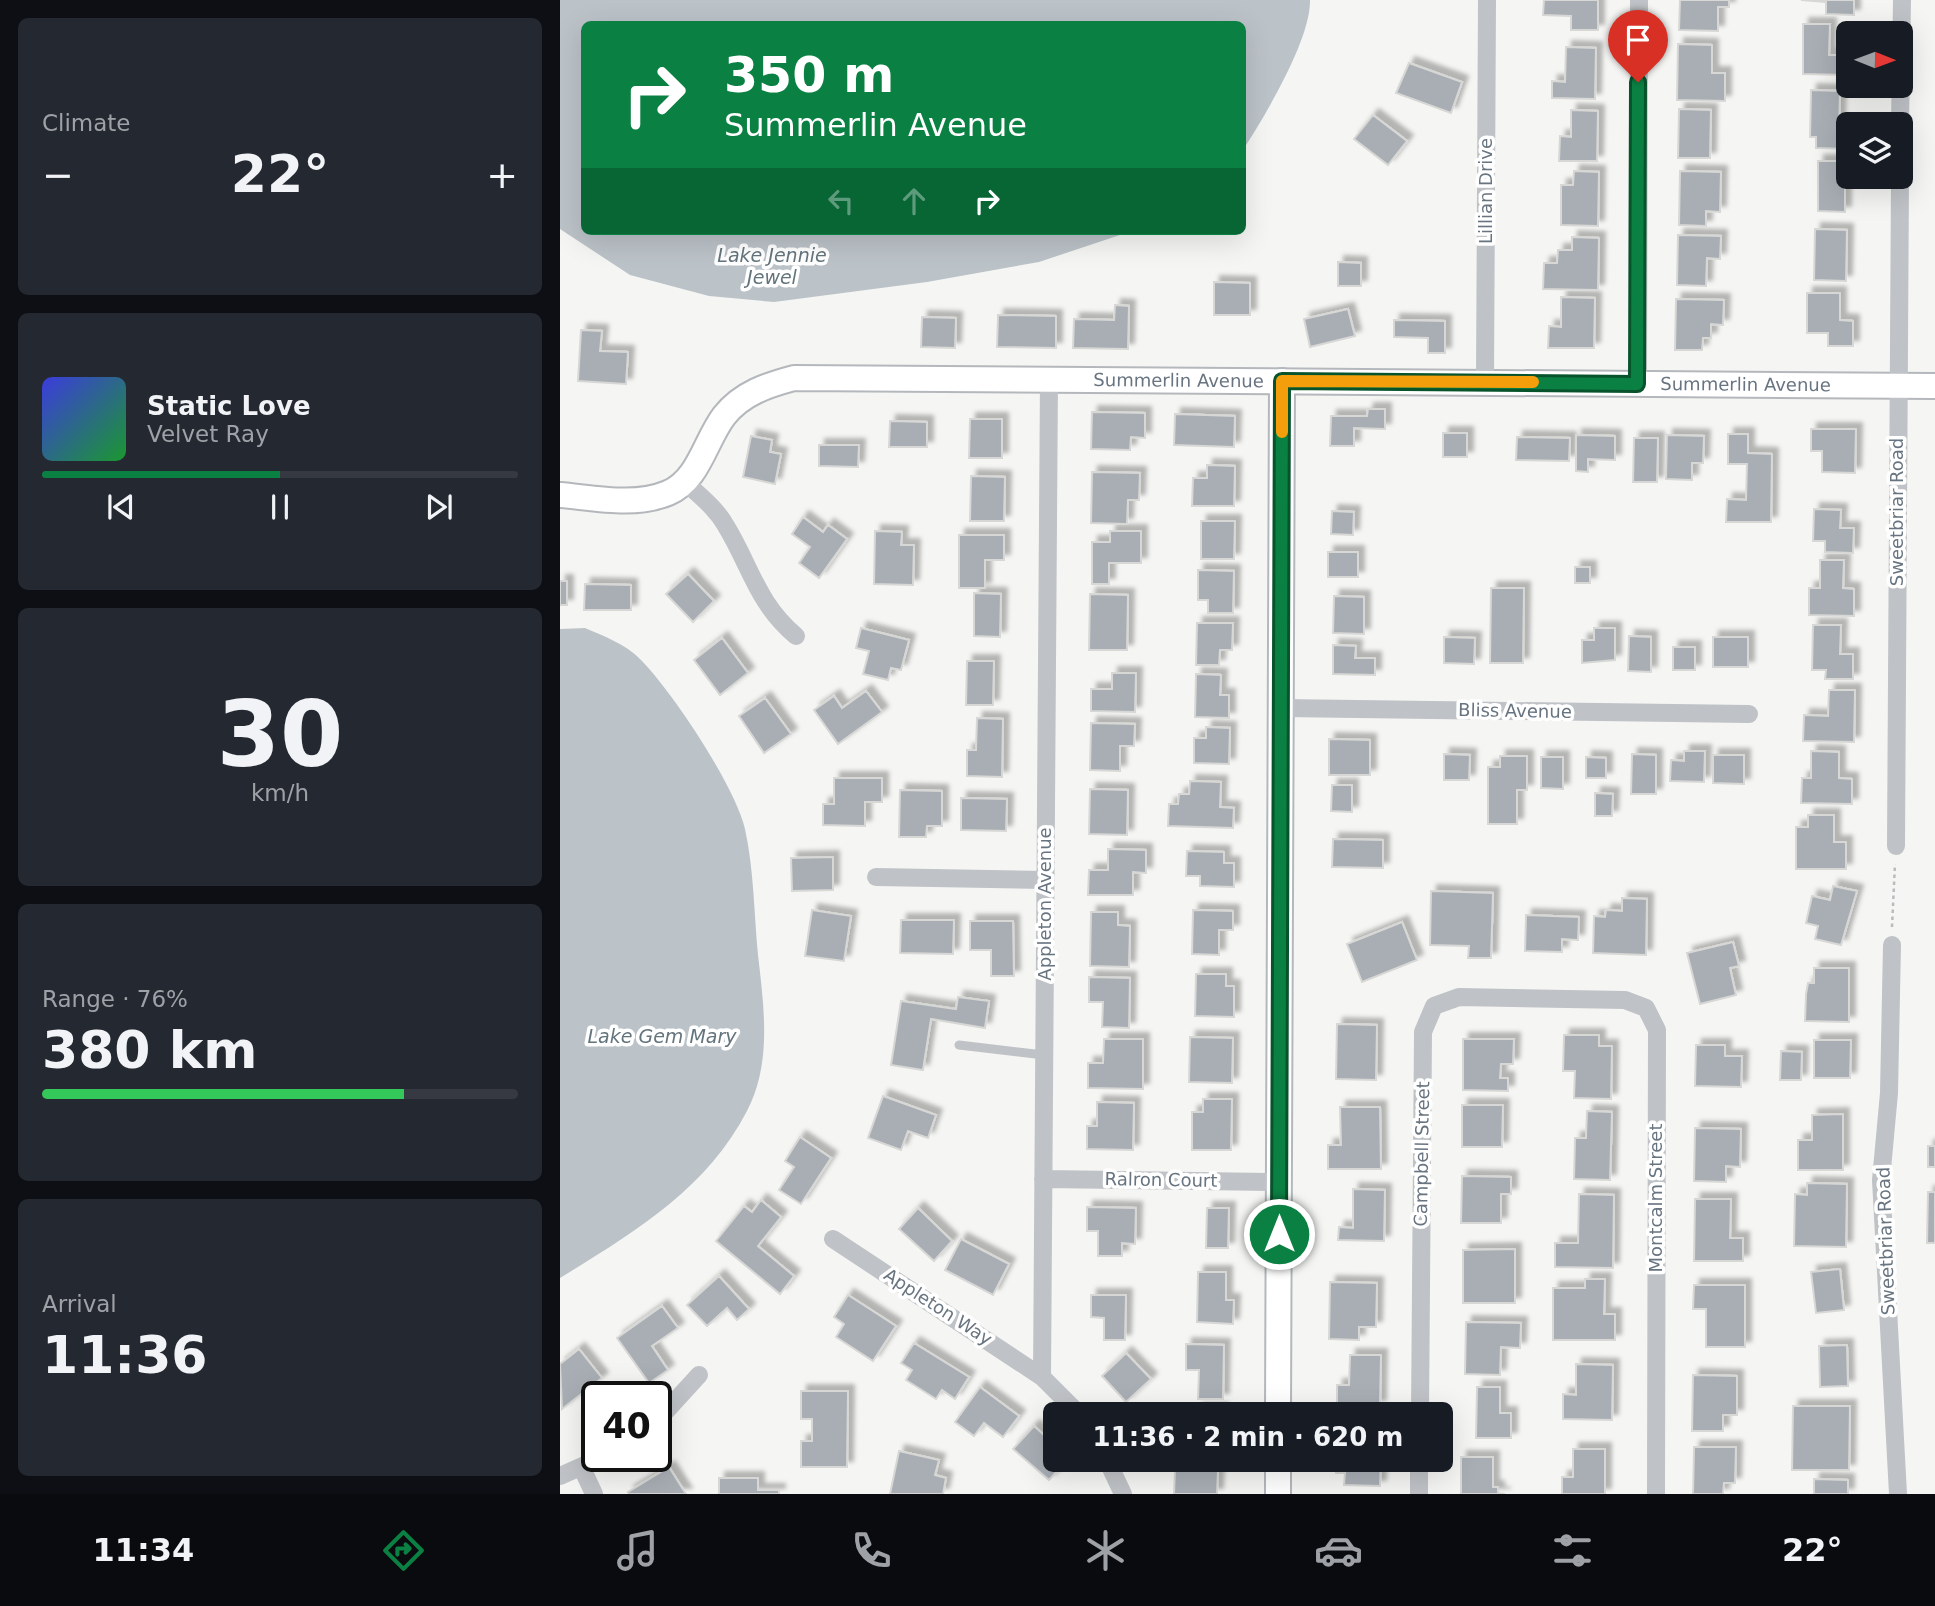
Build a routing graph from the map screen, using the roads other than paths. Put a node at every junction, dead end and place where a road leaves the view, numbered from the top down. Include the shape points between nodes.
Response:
1 (1486, 0) edge
2 (1639, 0) edge
3 (1902, 0) edge
4 (1900, 112) edge
5 (1900, 189) edge
6 (1049, 378) junction
7 (1282, 381) junction
8 (1485, 382) junction
9 (1637, 384) junction
10 (1898, 386) junction
11 (1935, 386) edge
12 (685, 482) junction
13 (560, 495) edge
14 (796, 636) dead end
15 (1282, 708) junction
16 (1749, 714) dead end
17 (1896, 846) road end
18 (876, 877) dead end
19 (1045, 880) junction
20 (1892, 946) road end
21 (1543, 999) joint
22 (959, 1045) dead end
23 (1044, 1055) junction
24 (1043, 1179) junction
25 (1279, 1182) junction
26 (833, 1239) dead end
27 (699, 1375) dead end
28 (1042, 1377) junction
29 (1067, 1402) edge
30 (1278, 1402) edge
31 (1420, 1402) edge
32 (672, 1405) edge
33 (581, 1468) edge
34 (584, 1472) edge
35 (1113, 1472) edge
36 (1278, 1472) edge
37 (1419, 1472) edge
38 (560, 1476) edge
39 (594, 1494) edge
40 (1123, 1494) edge
41 (1278, 1494) edge
42 (1419, 1494) edge
43 (1656, 1494) edge
44 (1898, 1494) edge

1 - 8 street, Lillian Drive
2 - 9 street
3 - 4 street
5 - 10 street, Sweetbriar Road
6 - 7 street, Summerlin Avenue
6 - 12 street, Summerlin Avenue via 821,377 775,383 743,398 724,416
6 - 19 street, Appleton Avenue
7 - 8 street, Summerlin Avenue
7 - 15 street
8 - 9 street, Summerlin Avenue
9 - 10 street, Summerlin Avenue
10 - 11 street, Summerlin Avenue
10 - 17 street, Sweetbriar Road
12 - 13 street via 650,499
12 - 14 street via 726,525 764,601
15 - 16 street, Bliss Avenue
15 - 25 street
18 - 19 street
19 - 23 street, Appleton Avenue
20 - 44 street, Sweetbriar Road via 1889,1093 1881,1180
21 - 31 street, Campbell Street via 1459,997 1434,1006 1423,1032
21 - 43 street, Montcalm Street via 1625,1000 1646,1008 1657,1030
22 - 23 lane
23 - 24 street, Appleton Avenue
24 - 25 street, Ralron Court
24 - 28 street, Appleton Avenue
25 - 30 street
26 - 28 street, Appleton Way
27 - 32 street
28 - 29 street
33 - 38 street
34 - 39 street
35 - 40 street
36 - 41 street
37 - 42 street

